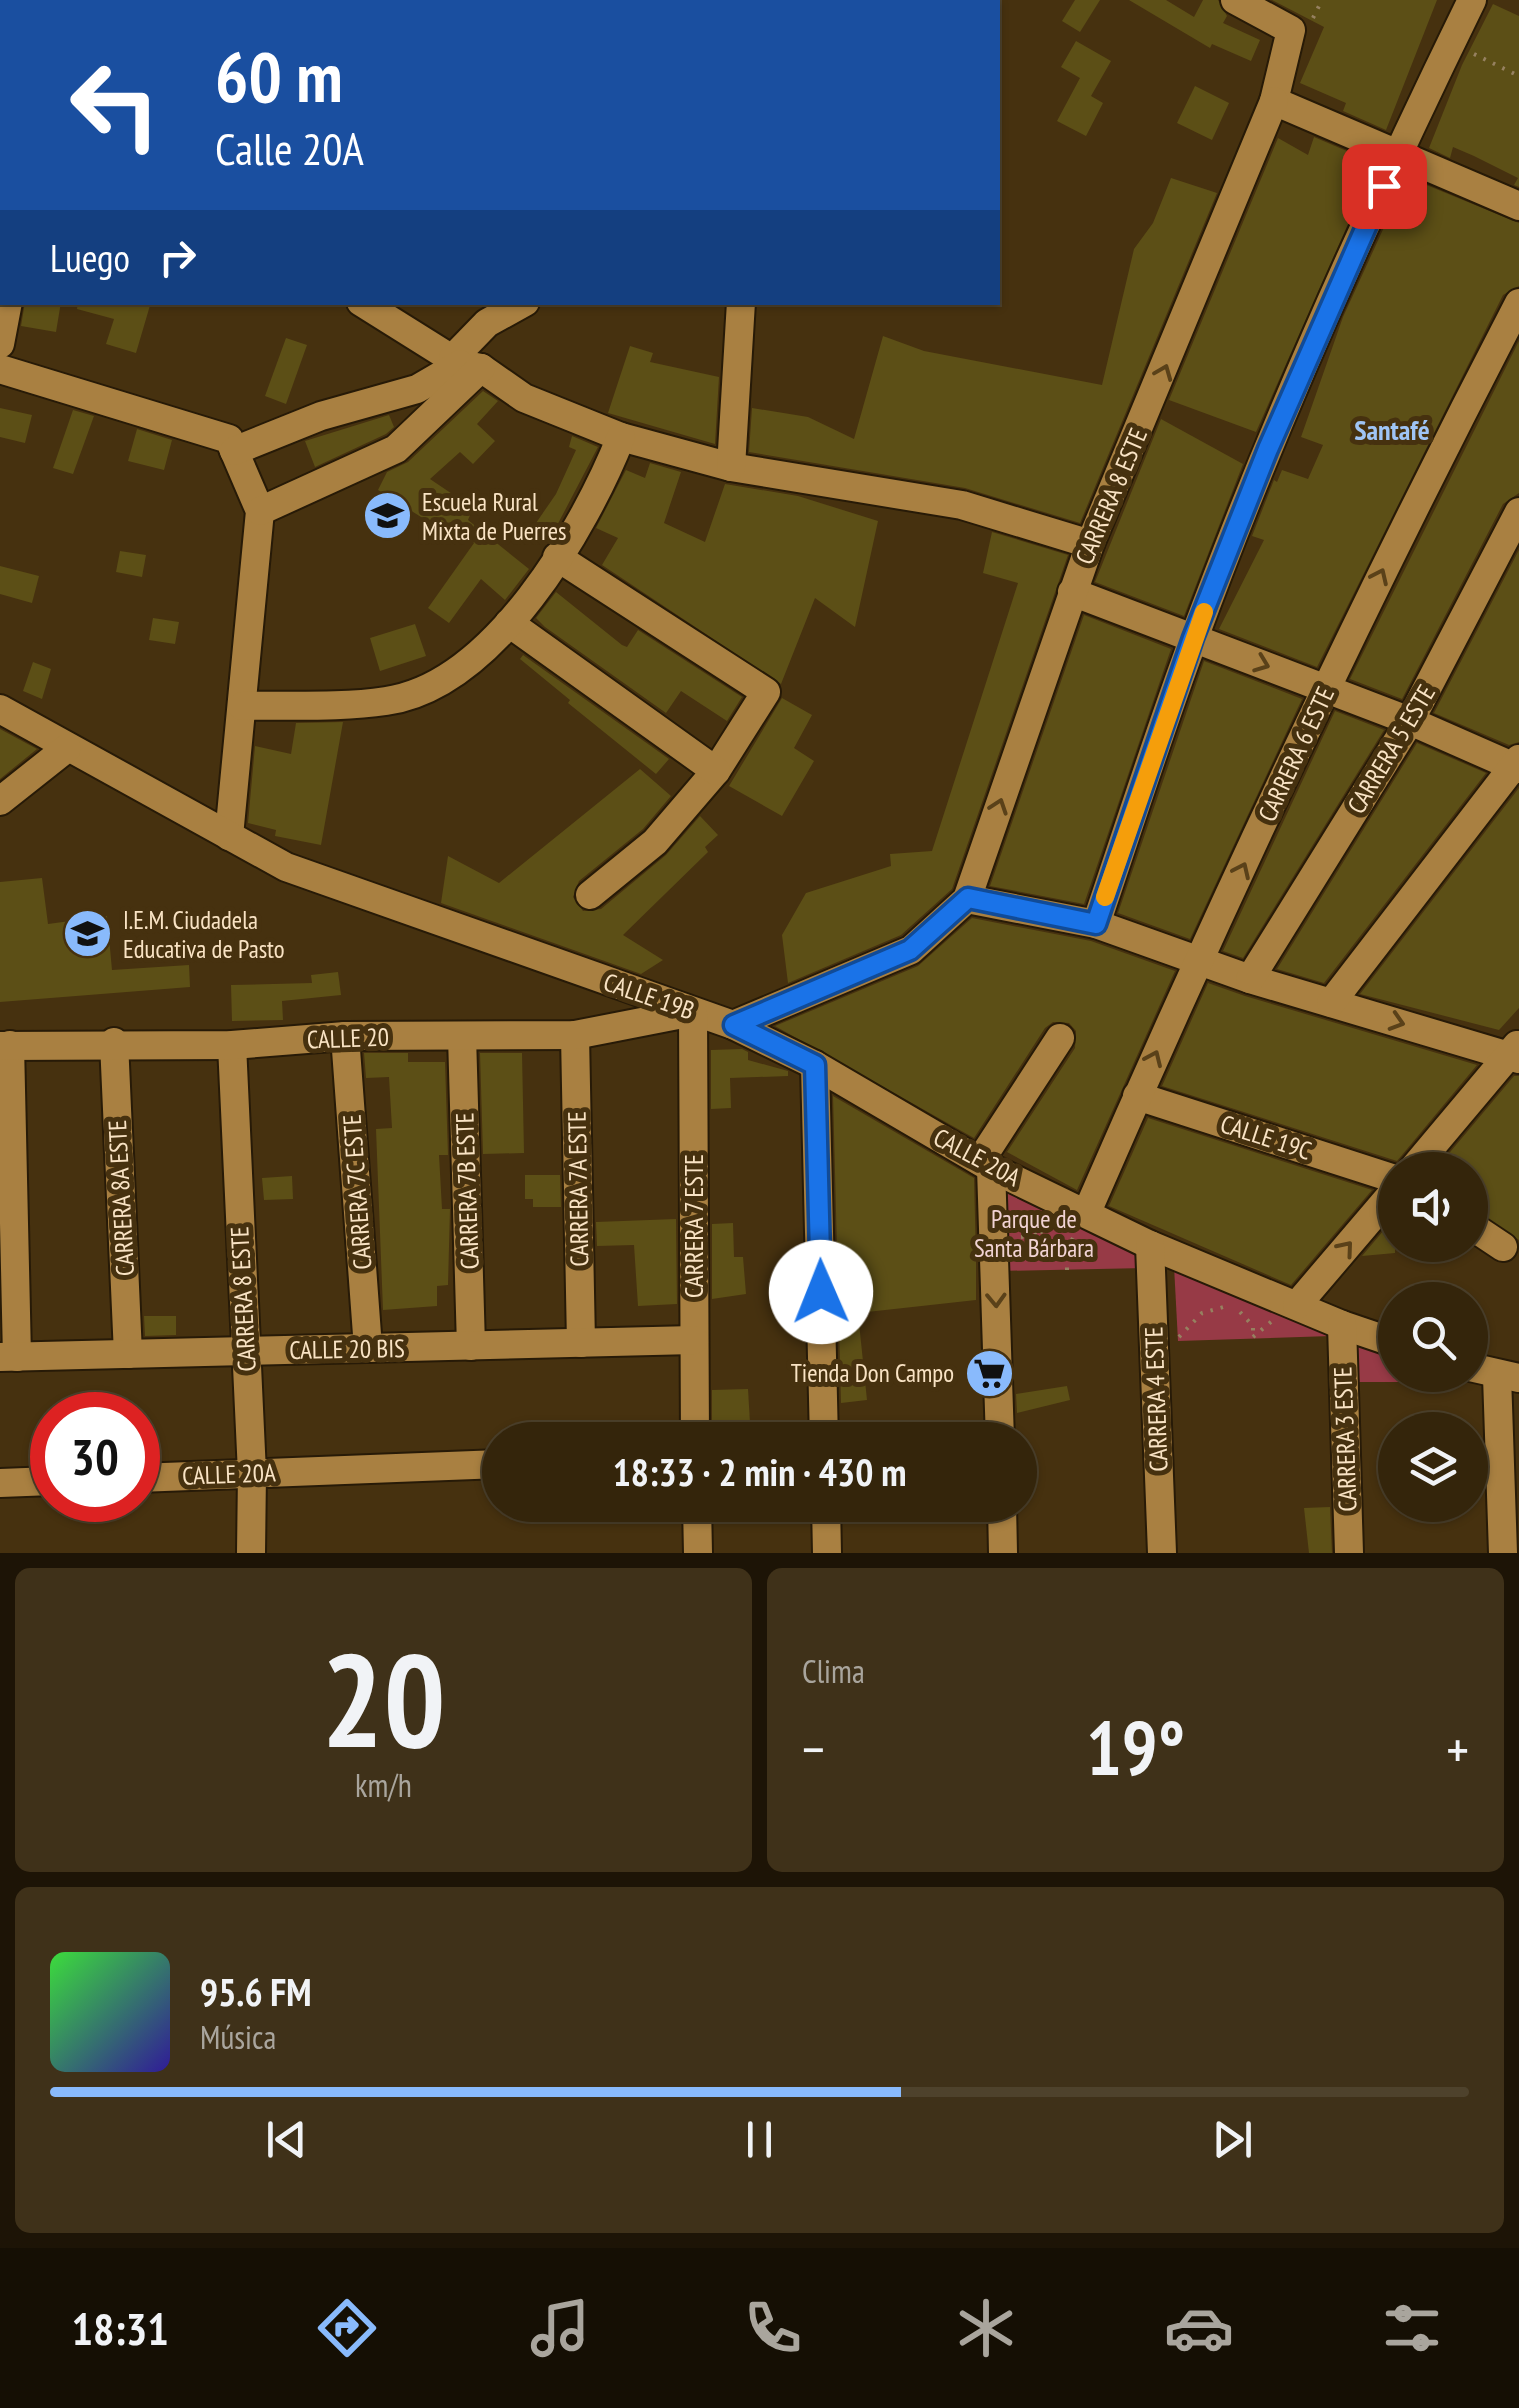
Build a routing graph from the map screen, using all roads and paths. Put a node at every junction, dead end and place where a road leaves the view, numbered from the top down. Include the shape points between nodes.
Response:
1 (1235, 0) edge
2 (1472, 0) edge
3 (1450, 43) junction
4 (1519, 76) edge
5 (1274, 101) junction
6 (1398, 153) junction
7 (1519, 206) edge
8 (1519, 303) edge
9 (7, 305) edge
10 (367, 305) edge
11 (520, 305) edge
12 (741, 305) edge
13 (0, 344) edge
14 (465, 363) junction
15 (0, 369) edge
16 (621, 437) junction
17 (234, 451) junction
18 (731, 467) junction
19 (260, 511) junction
20 (1519, 512) edge
21 (1090, 544) junction
22 (557, 557) junction
23 (1072, 592) junction
24 (509, 623) junction
25 (1193, 638) junction
26 (1327, 689) junction
27 (242, 706) junction
28 (0, 709) edge
29 (1410, 721) junction
30 (67, 748) junction
31 (1517, 765) edge
32 (716, 770) junction
33 (0, 801) edge
34 (229, 836) junction
35 (590, 895) dead end
36 (968, 898) junction
37 (1096, 924) junction
38 (1200, 958) junction
39 (1250, 979) junction
40 (1332, 1003) junction
41 (693, 1012) junction
42 (734, 1025) junction
43 (575, 1035) junction
44 (346, 1036) junction
45 (462, 1036) junction
46 (1060, 1038) dead end
47 (114, 1042) junction
48 (232, 1045) junction
49 (5, 1046) edge
50 (1515, 1052) edge
51 (815, 1065) junction
52 (1137, 1096) junction
53 (1428, 1152) edge
54 (986, 1164) junction
55 (1378, 1174) edge
56 (1378, 1210) edge
57 (1087, 1212) junction
58 (1488, 1237) edge
59 (1150, 1244) junction
60 (1503, 1247) dead end
61 (1067, 1248) dead end
62 (1067, 1270) dead end
63 (1297, 1306) junction
64 (1342, 1326) junction
65 (1253, 1338) dead end
66 (1378, 1338) edge
67 (694, 1340) junction
68 (581, 1343) junction
69 (471, 1346) junction
70 (368, 1348) junction
71 (246, 1351) junction
72 (128, 1354) junction
73 (9, 1357) edge
74 (1154, 1362) junction
75 (1495, 1374) edge
76 (695, 1422) edge
77 (824, 1422) edge
78 (999, 1422) edge
79 (482, 1465) edge
80 (252, 1473) junction
81 (160, 1477) edge
82 (30, 1481) edge
83 (0, 1482) edge
84 (697, 1522) edge
85 (826, 1522) edge
86 (1002, 1522) edge
87 (251, 1553) edge
88 (698, 1553) edge
89 (826, 1553) edge
90 (1003, 1553) edge
91 (1162, 1553) edge
92 (1349, 1553) edge
93 (1503, 1553) edge

1 - 5 street, CARRERA 8 ESTE via 1291,30
2 - 3 street
3 - 4 path
3 - 6 street
5 - 6 street
21 -> 5 street, CARRERA 8 ESTE
6 - 7 street
6 - 25 street
26 -> 8 street, CARRERA 6 ESTE
9 - 13 street
10 - 14 street
11 - 14 street via 487,323
12 - 18 street
14 - 16 street via 524,398
14 - 17 street via 416,389 321,416
14 - 19 street via 396,449
15 - 17 street via 229,439
16 - 18 street
16 - 22 street via 598,494
17 - 19 street
18 - 21 street via 962,504
19 - 27 street
20 - 29 street, CARRERA 5 ESTE
21 - 23 street, CARRERA 8 ESTE
22 - 24 street
22 - 32 street via 766,692
23 - 25 street
36 -> 23 street, CARRERA 8 ESTE
24 - 27 street via 434,684 389,701
24 - 32 street
25 -> 26 street
25 - 37 street
26 - 29 street
38 -> 26 street, CARRERA 6 ESTE
27 - 34 street
28 - 30 street, CALLE 19B
29 - 31 street
29 - 39 street, CARRERA 5 ESTE
30 - 33 street
30 - 34 street, CALLE 19B
31 - 40 street
32 - 35 street via 656,842
34 - 41 street, CALLE 19B via 286,867
36 - 37 street
36 - 42 street via 910,950
37 - 38 street
38 - 39 street
52 -> 38 street, CARRERA 6 ESTE
39 - 40 street
40 -> 50 street
41 - 42 street, CALLE 19B
41 - 43 street, CALLE 20
41 - 67 street, CARRERA 7 ESTE
42 - 51 street, CALLE 20A
43 - 45 street, CALLE 20
43 - 68 street, CARRERA 7A ESTE
44 - 45 street, CALLE 20
44 - 48 street, CALLE 20
44 - 70 street, CARRERA 7C ESTE
45 - 69 street, CARRERA 7B ESTE
46 - 54 street
47 - 48 street, CALLE 20
47 - 49 street, CALLE 20
47 - 72 street, CARRERA 8A ESTE
48 - 71 street, CARRERA 8 ESTE
49 - 73 street
50 - 53 street
51 - 54 street, CALLE 20A
51 - 77 street
52 - 55 street, CALLE 19C
52 - 57 street, CARRERA 6 ESTE
54 - 57 street, CALLE 20A
54 -> 78 street
63 -> 56 street
57 - 59 street, CALLE 20A
58 - 60 street
59 - 63 street, CALLE 20A
59 - 74 street, CARRERA 4 ESTE
61 - 62 path
63 - 64 street, CALLE 20A
64 - 66 street, CALLE 20A
64 - 92 street, CARRERA 3 ESTE
65 - 74 path via 1243,1314 1211,1307
67 - 68 street, CALLE 20 BIS
67 - 76 street, CARRERA 7 ESTE
68 - 69 street, CALLE 20 BIS
69 - 70 street, CALLE 20 BIS
70 - 71 street, CALLE 20 BIS
71 - 72 street, CALLE 20 BIS
71 - 80 street, CARRERA 8 ESTE
72 - 73 street, CALLE 20 BIS
74 - 91 street, CARRERA 4 ESTE
75 - 93 street
79 - 80 street, CALLE 20A
80 - 81 street, CALLE 20A
80 - 87 street, CARRERA 8 ESTE
82 - 83 street
84 - 88 street
85 - 89 street
86 - 90 street

